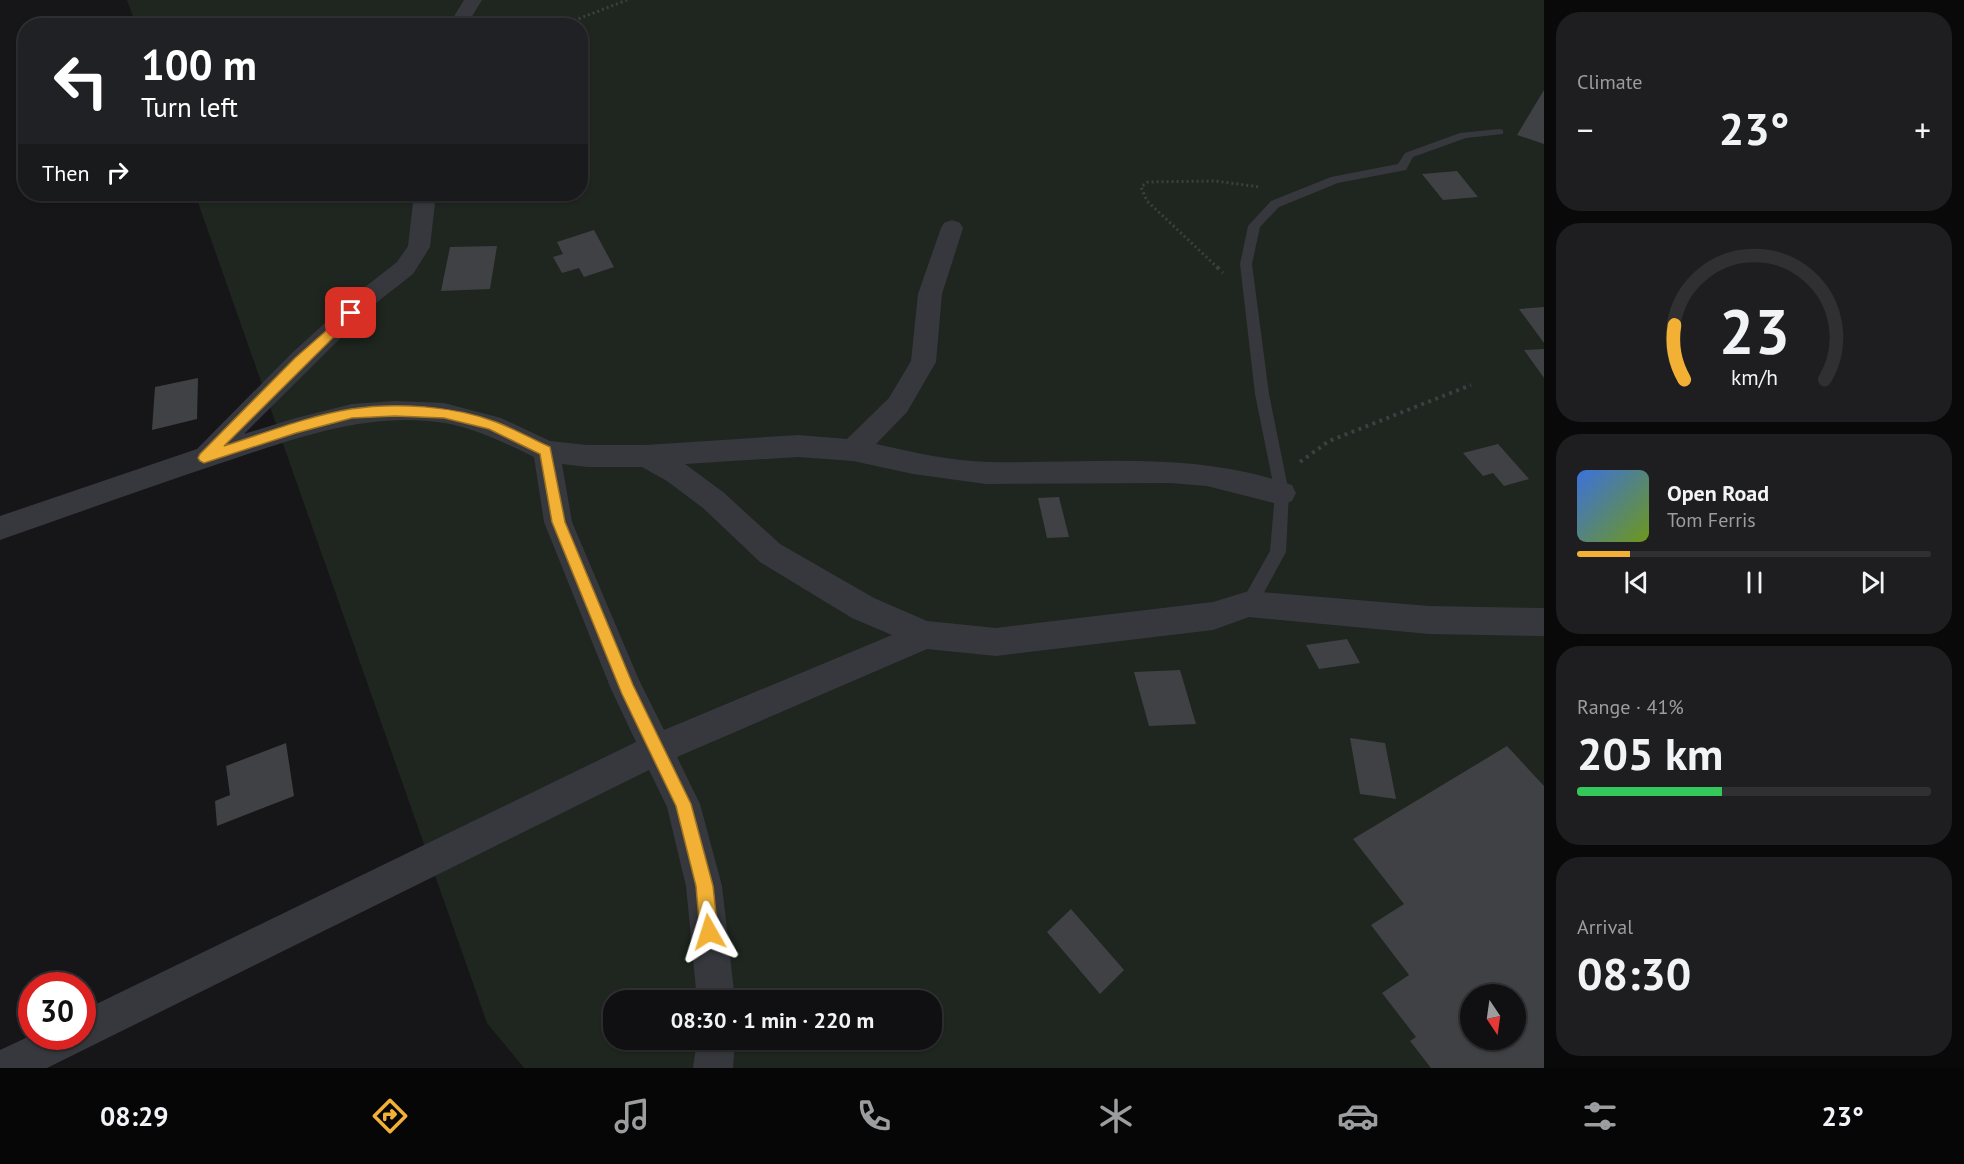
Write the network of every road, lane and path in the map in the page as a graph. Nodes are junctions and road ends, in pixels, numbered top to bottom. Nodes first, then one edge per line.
1 (473, 0) edge
2 (627, 0) edge
3 (462, 18) edge
4 (581, 18) edge
5 (1499, 132) dead end
6 (1302, 193) junction
7 (424, 201) edge
8 (952, 228) dead end
9 (1252, 301) junction
10 (1471, 385) dead end
11 (853, 450) junction
12 (546, 451) junction
13 (646, 456) junction
14 (204, 458) junction
15 (1281, 485) junction
16 (0, 528) edge
17 (1249, 604) junction
18 (1544, 622) edge
19 (926, 635) junction
20 (657, 749) junction
21 (715, 990) edge
22 (96, 1023) edge
23 (42, 1050) edge
24 (715, 1050) edge
25 (6, 1068) edge
26 (713, 1068) edge

1 - 3 street
2 - 4 path
5 - 6 lane
6 - 9 lane
6 - 9 path
7 - 14 street
8 - 11 street
9 - 15 lane
10 - 15 path
11 - 13 street
11 - 15 street
12 - 13 street
12 - 14 street
12 - 20 street
13 - 19 street
14 - 16 street
15 - 17 lane
17 - 18 street
17 - 19 street
19 - 20 street
20 - 21 street
20 - 22 street
23 - 25 street
24 - 26 street

